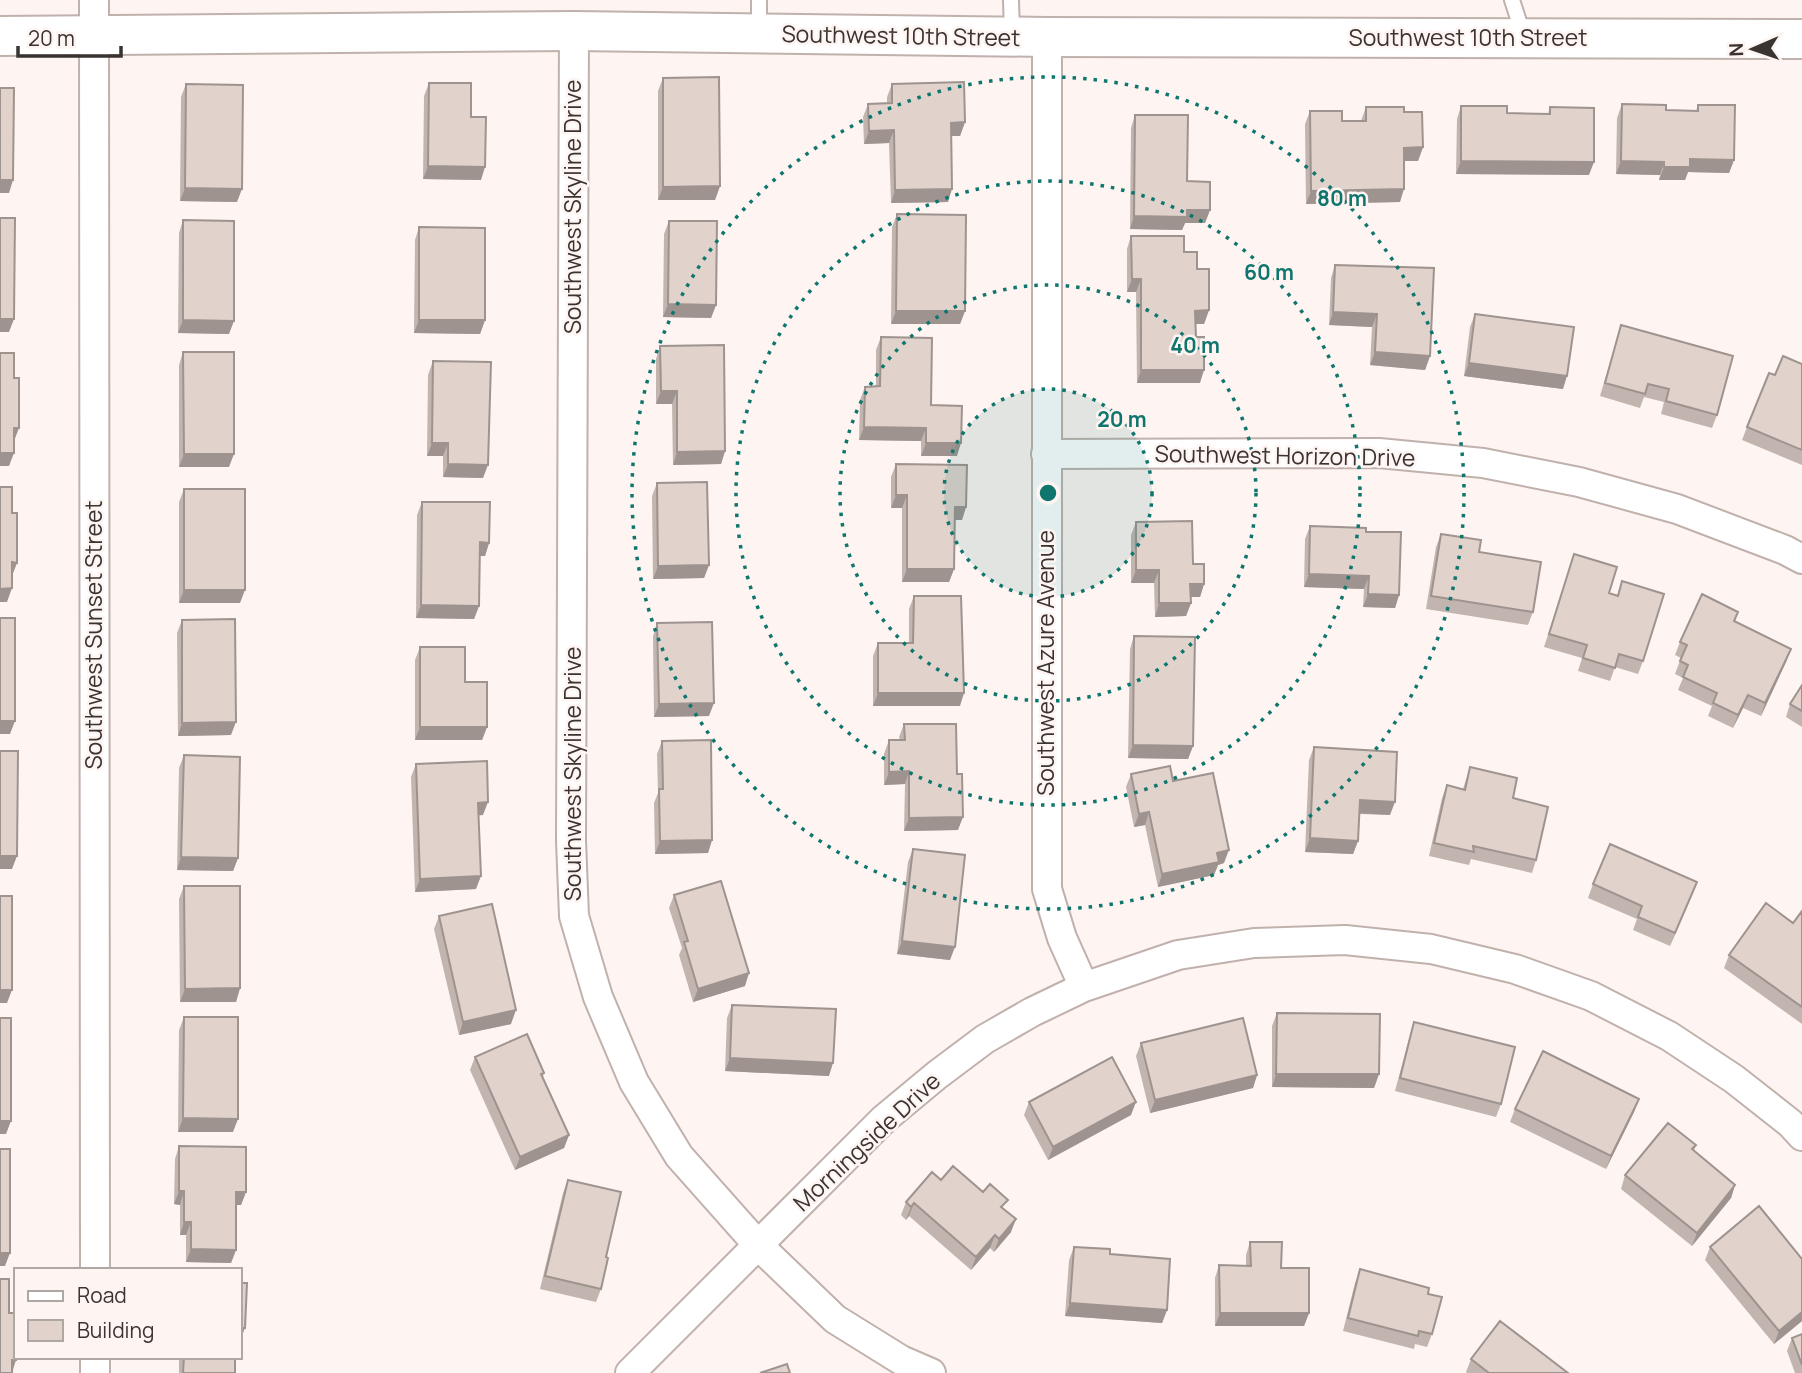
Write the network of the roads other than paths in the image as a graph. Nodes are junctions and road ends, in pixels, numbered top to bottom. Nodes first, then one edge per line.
1 (1512, 0) edge
2 (93, 17) edge
3 (759, 17) edge
4 (1023, 25) edge
5 (574, 31) junction
6 (0, 36) edge
7 (1524, 38) junction
8 (1802, 39) edge
9 (1046, 454) junction
10 (1802, 559) edge
11 (1084, 987) junction
12 (1802, 1136) edge
13 (758, 1245) junction
14 (95, 1268) edge
15 (630, 1373) edge
16 (931, 1373) edge

1 - 7 lane
2 - 5 street, Southwest 10th Street
2 - 6 street, Southwest 10th Street
2 - 14 street, Southwest Sunset Street
3 - 4 street, Southwest 10th Street
3 - 5 street, Southwest 10th Street
4 - 7 street, Southwest 10th Street
4 - 9 street, Southwest Azure Avenue
5 - 13 street, Southwest Skyline Drive
7 - 8 street, Southwest 10th Street
9 - 10 street, Southwest Horizon Drive
9 - 11 street, Southwest Azure Avenue
11 - 12 street, Morningside Drive
11 - 13 street, Morningside Drive
13 - 15 street, Morningside Drive
13 - 16 street, Southwest Skyline Drive

